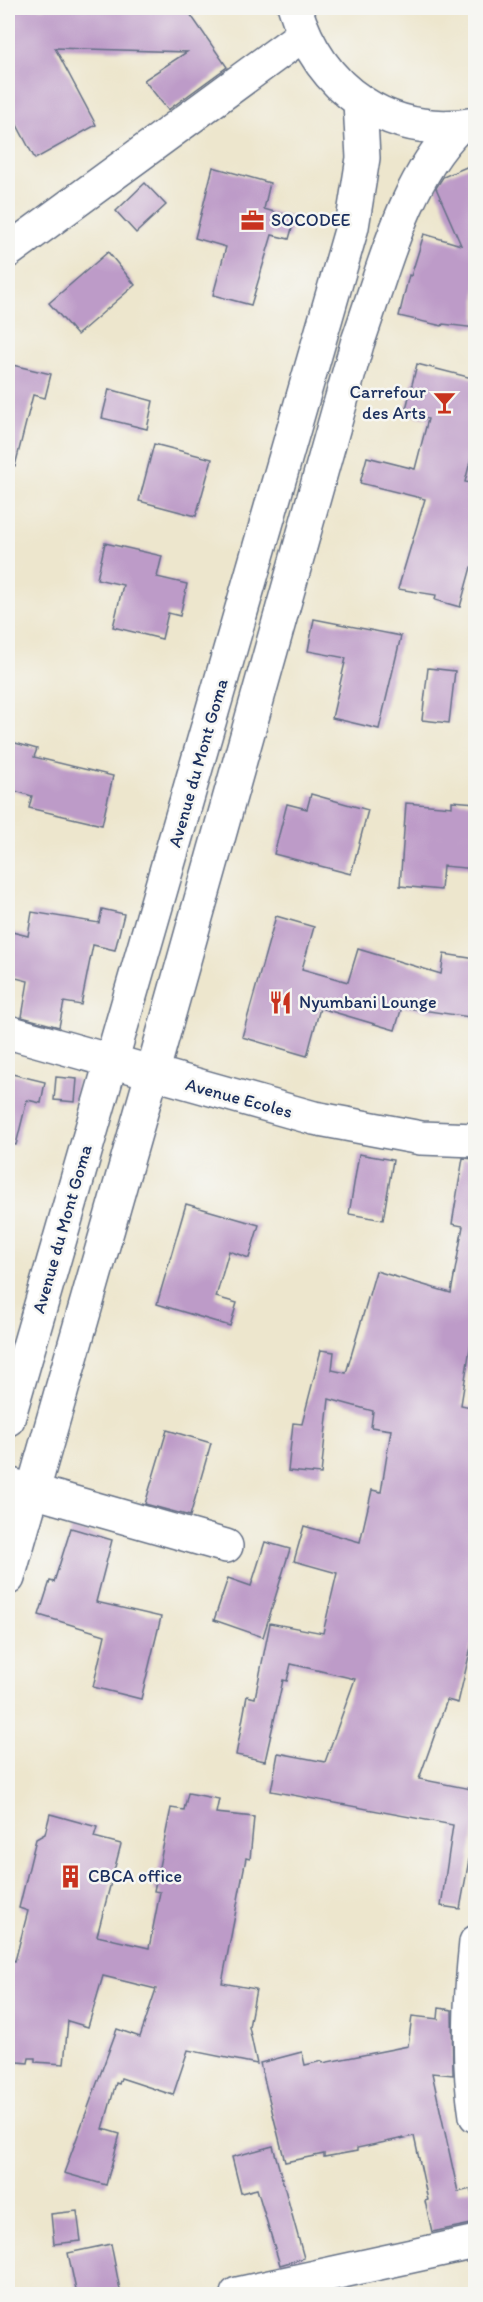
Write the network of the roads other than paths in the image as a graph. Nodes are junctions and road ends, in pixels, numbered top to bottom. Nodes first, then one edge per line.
1 (300, 21) edge
2 (360, 102) junction
3 (467, 125) edge
4 (8, 251) edge
5 (171, 855) junction
6 (211, 866) junction
7 (8, 1032) edge
8 (111, 1060) junction
9 (152, 1074) junction
10 (476, 1140) edge
11 (44, 1294) junction
12 (86, 1306) junction
13 (8, 1419) edge
14 (20, 1488) edge
15 (226, 1546) dead end
16 (8, 1578) edge
17 (476, 1942) edge
18 (476, 2116) edge
19 (476, 2242) edge
20 (237, 2295) edge

1 - 2 street
1 - 4 street
2 - 3 street
2 - 5 street, Avenue du Mont Goma
3 - 6 street
5 - 6 street
5 - 8 street, Avenue du Mont Goma
6 - 9 street
7 - 8 street, Avenue Ecoles
8 - 9 street, Avenue Ecoles
8 - 11 street, Avenue du Mont Goma
9 - 10 street, Avenue Ecoles
9 - 12 street
11 - 12 street
11 - 13 street, Avenue du Mont Goma
12 - 14 street
14 - 15 street
14 - 16 street
17 - 18 street
19 - 20 street

